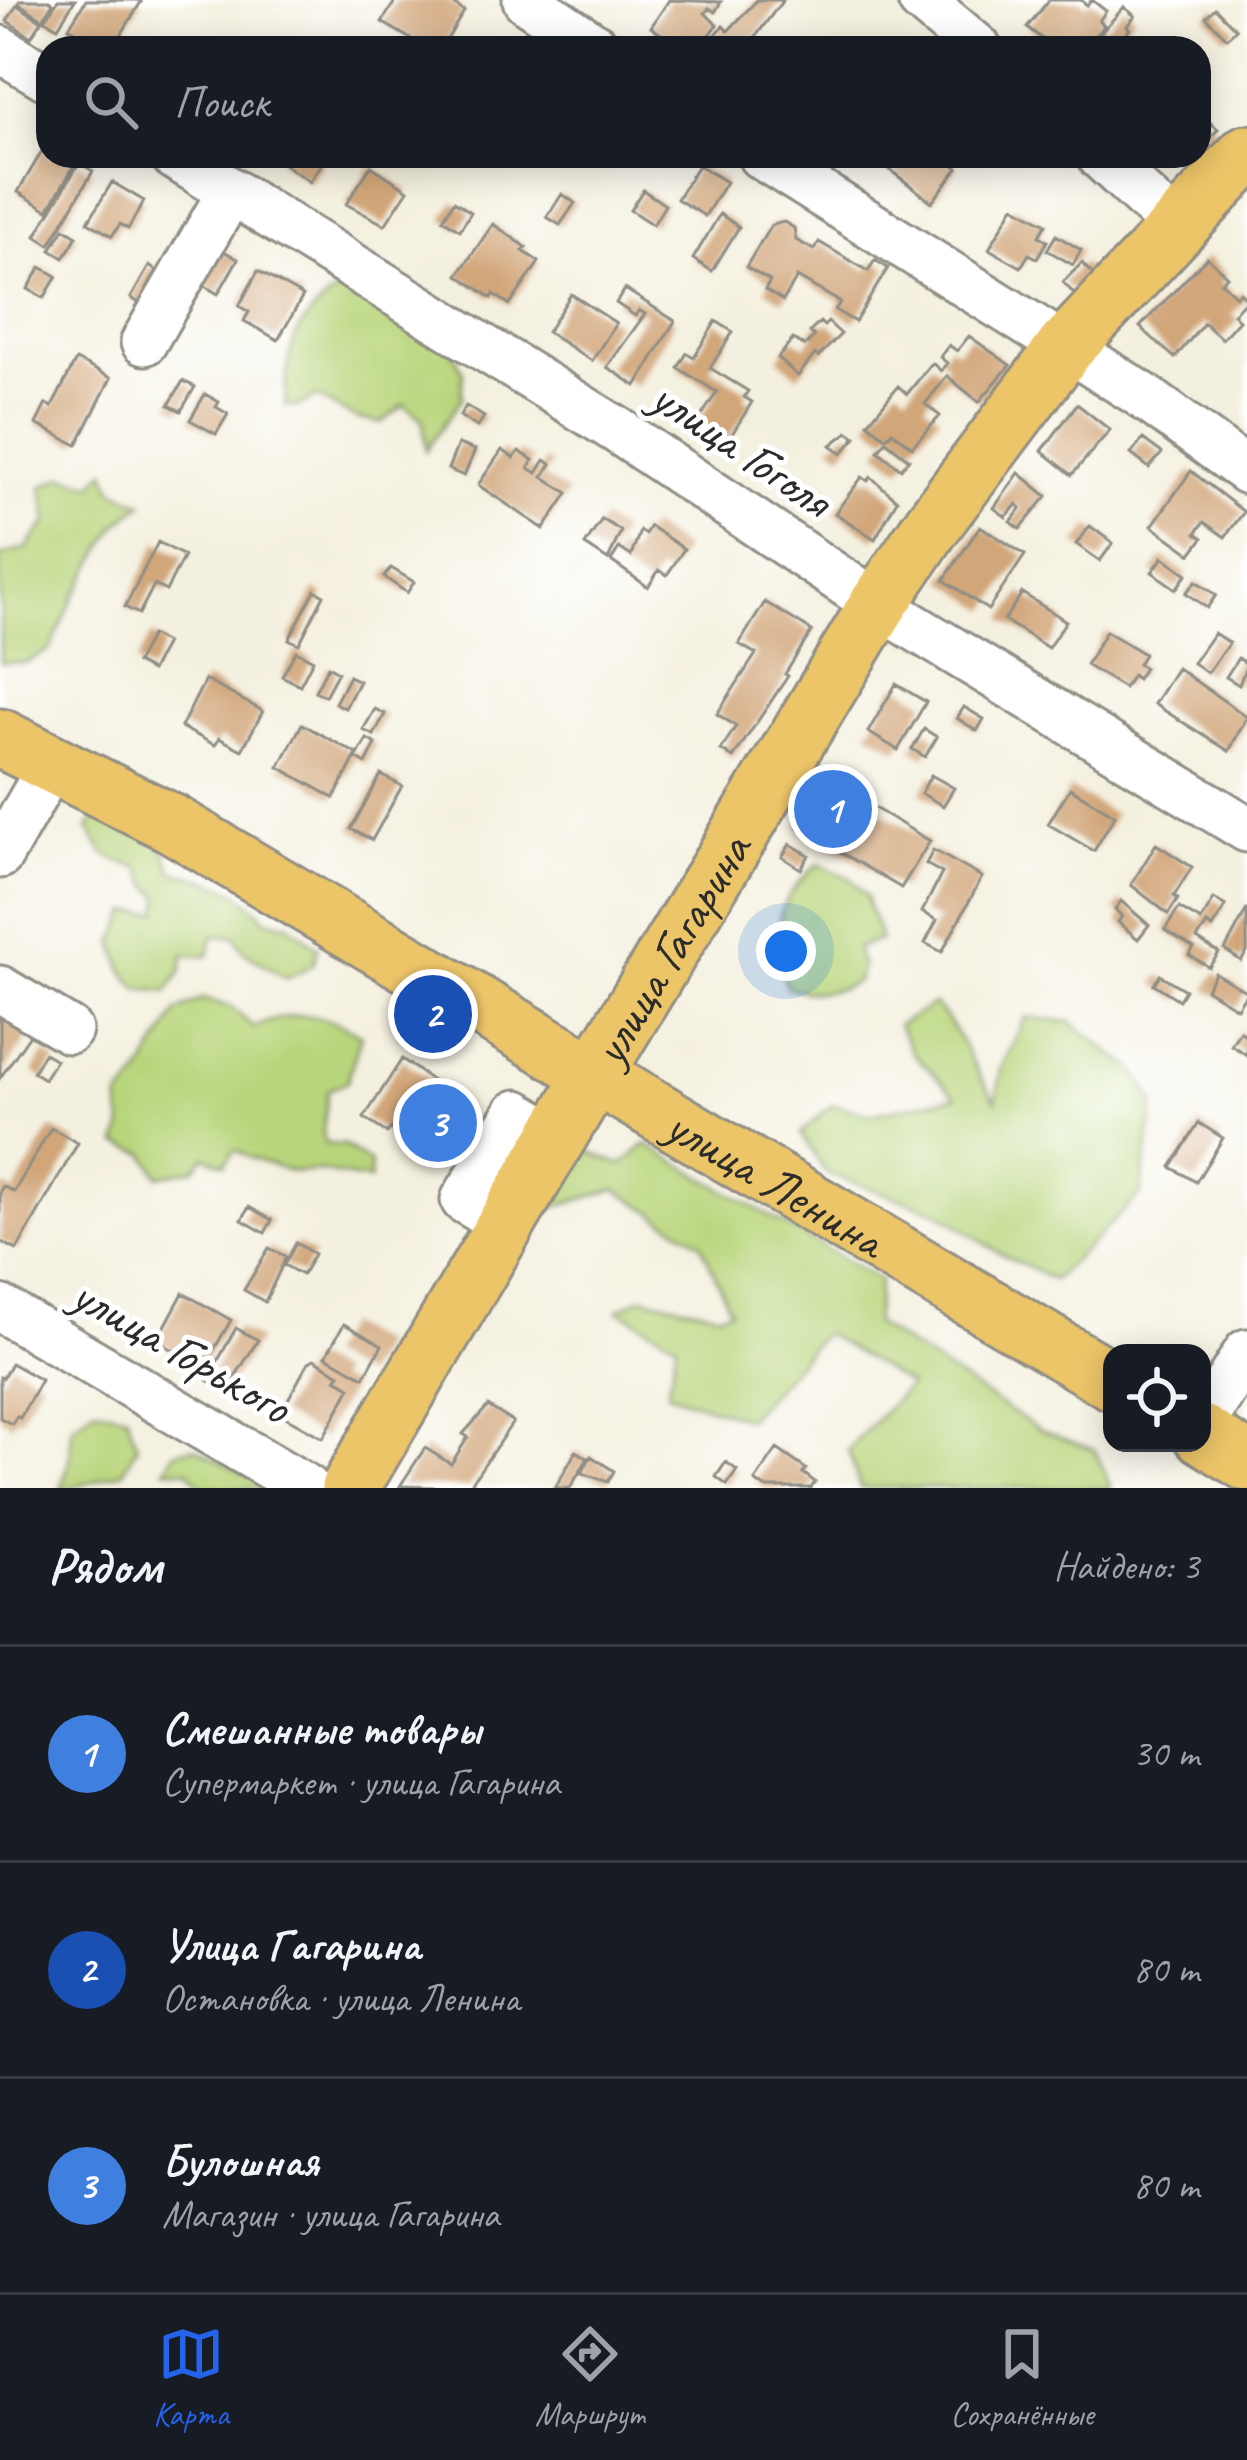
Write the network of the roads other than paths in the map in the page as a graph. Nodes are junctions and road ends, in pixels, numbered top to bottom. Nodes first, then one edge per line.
1 (526, 0) edge
2 (921, 0) edge
3 (579, 36) edge
4 (964, 36) edge
5 (0, 49) edge
6 (36, 71) edge
7 (1247, 154) edge
8 (194, 168) edge
9 (780, 168) edge
10 (1113, 168) edge
11 (231, 191) junction
12 (1177, 228) junction
13 (144, 342) dead end
14 (1066, 347) junction
15 (1247, 471) edge
16 (878, 605) junction
17 (0, 738) edge
18 (53, 762) junction
19 (1247, 829) edge
20 (0, 855) edge
21 (0, 988) edge
22 (69, 1030) dead end
23 (594, 1075) junction
24 (0, 1308) edge
25 (1247, 1352) edge
26 (1103, 1376) edge
27 (1211, 1410) edge
28 (1211, 1440) edge
29 (1247, 1462) edge
30 (307, 1488) edge
31 (350, 1488) edge

1 - 3 street
2 - 4 street
5 - 6 street
7 - 12 main road, улица Гагарина
8 - 11 street, улица Гоголя
9 - 14 street
10 - 12 street
11 - 13 street
11 - 16 street, улица Гоголя
12 - 14 main road, улица Гагарина
14 - 15 street
14 - 16 main road, улица Гагарина
16 - 19 street, улица Гоголя
16 - 23 main road, улица Гагарина
17 - 18 main road, улица Ленина
18 - 20 street
18 - 23 main road, улица Ленина
21 - 22 street
23 - 26 main road, улица Ленина
23 - 31 main road, улица Гагарина
24 - 30 street, улица Горького
25 - 27 street
28 - 29 main road

